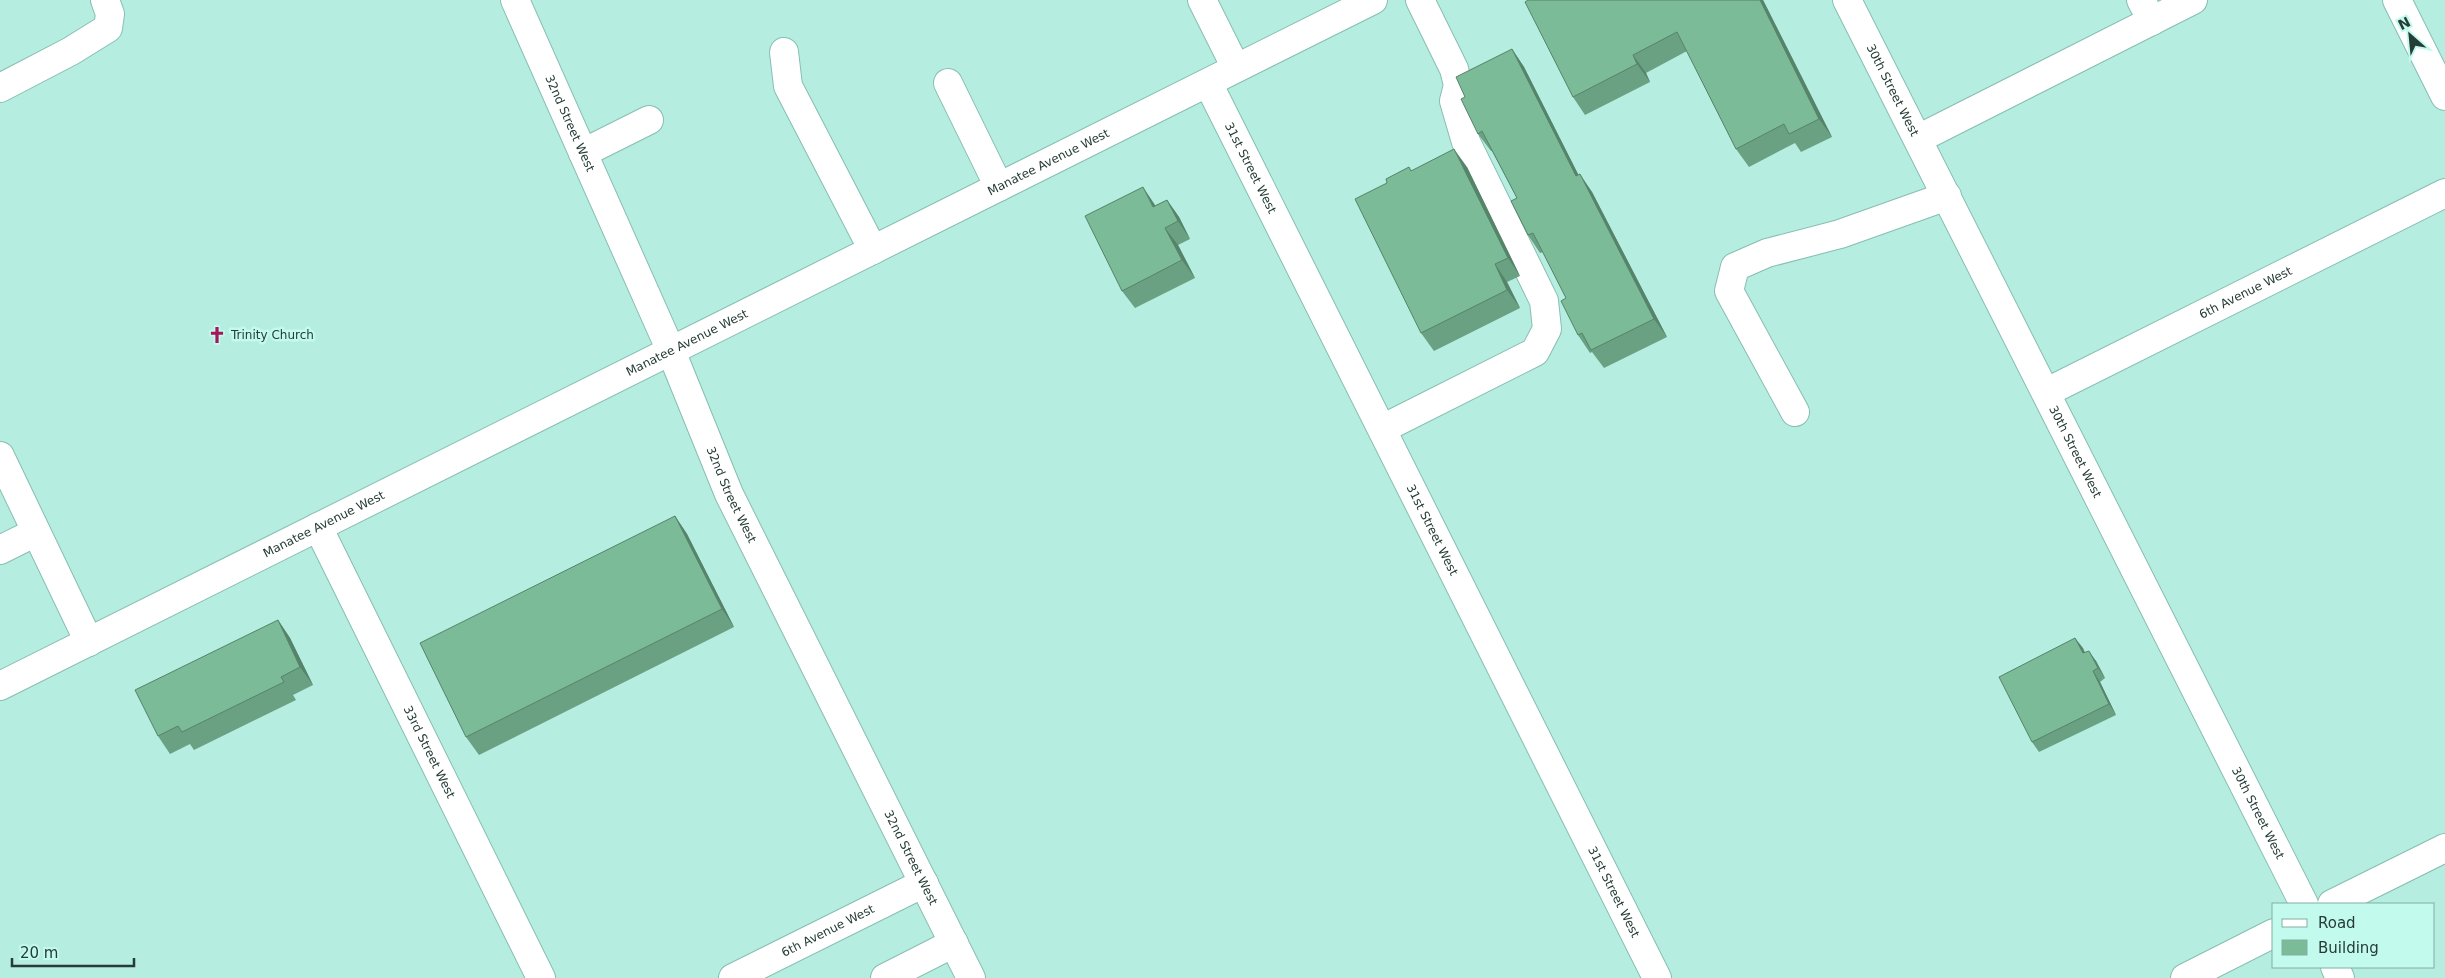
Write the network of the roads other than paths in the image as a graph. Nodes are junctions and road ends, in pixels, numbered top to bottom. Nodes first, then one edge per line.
1 (105, 0) edge
2 (515, 0) edge
3 (1202, 0) edge
4 (1373, 0) edge
5 (1420, 0) edge
6 (1847, 0) edge
7 (2192, 0) edge
8 (2397, 0) edge
9 (2147, 10) edge
10 (784, 52) dead end
11 (1236, 68) junction
12 (1208, 83) junction
13 (948, 84) dead end
14 (0, 88) edge
15 (2445, 96) edge
16 (649, 120) dead end
17 (1918, 139) junction
18 (583, 153) junction
19 (999, 187) junction
20 (2445, 193) edge
21 (1947, 196) junction
22 (873, 250) junction
23 (671, 351) junction
24 (2047, 392) junction
25 (1795, 412) dead end
26 (1382, 429) junction
27 (0, 456) edge
28 (318, 527) junction
29 (36, 532) junction
30 (0, 550) edge
31 (89, 642) junction
32 (0, 686) edge
33 (2445, 848) edge
34 (924, 883) junction
35 (2303, 903) edge
36 (2334, 903) edge
37 (2272, 934) edge
38 (954, 943) junction
39 (541, 978) edge
40 (732, 978) edge
41 (885, 978) edge
42 (971, 978) edge
43 (1657, 978) edge
44 (2185, 978) edge

1 - 14 street
2 - 18 street, 32nd Street West
3 - 11 street
4 - 11 street, Manatee Avenue West
5 - 26 street
6 - 17 street, 30th Street West
7 - 9 street
8 - 15 street
9 - 17 street
10 - 22 street
11 - 12 street, Manatee Avenue West
12 - 19 street, Manatee Avenue West
12 - 26 street, 31st Street West
13 - 19 street
16 - 18 street
17 - 21 street, 30th Street West
18 - 23 street, 32nd Street West
19 - 22 street, Manatee Avenue West
20 - 24 street, 6th Avenue West
21 - 24 street, 30th Street West
21 - 25 street
22 - 23 street, Manatee Avenue West
23 - 28 street, Manatee Avenue West
23 - 34 street, 32nd Street West
24 - 35 street, 30th Street West
26 - 43 street, 31st Street West
27 - 29 street
28 - 31 street, Manatee Avenue West
28 - 39 street, 33rd Street West
29 - 30 street
29 - 31 street
31 - 32 street, Manatee Avenue West
33 - 36 street
34 - 38 street, 32nd Street West
34 - 40 street, 6th Avenue West
37 - 44 street
38 - 41 street
38 - 42 street, 32nd Street West

